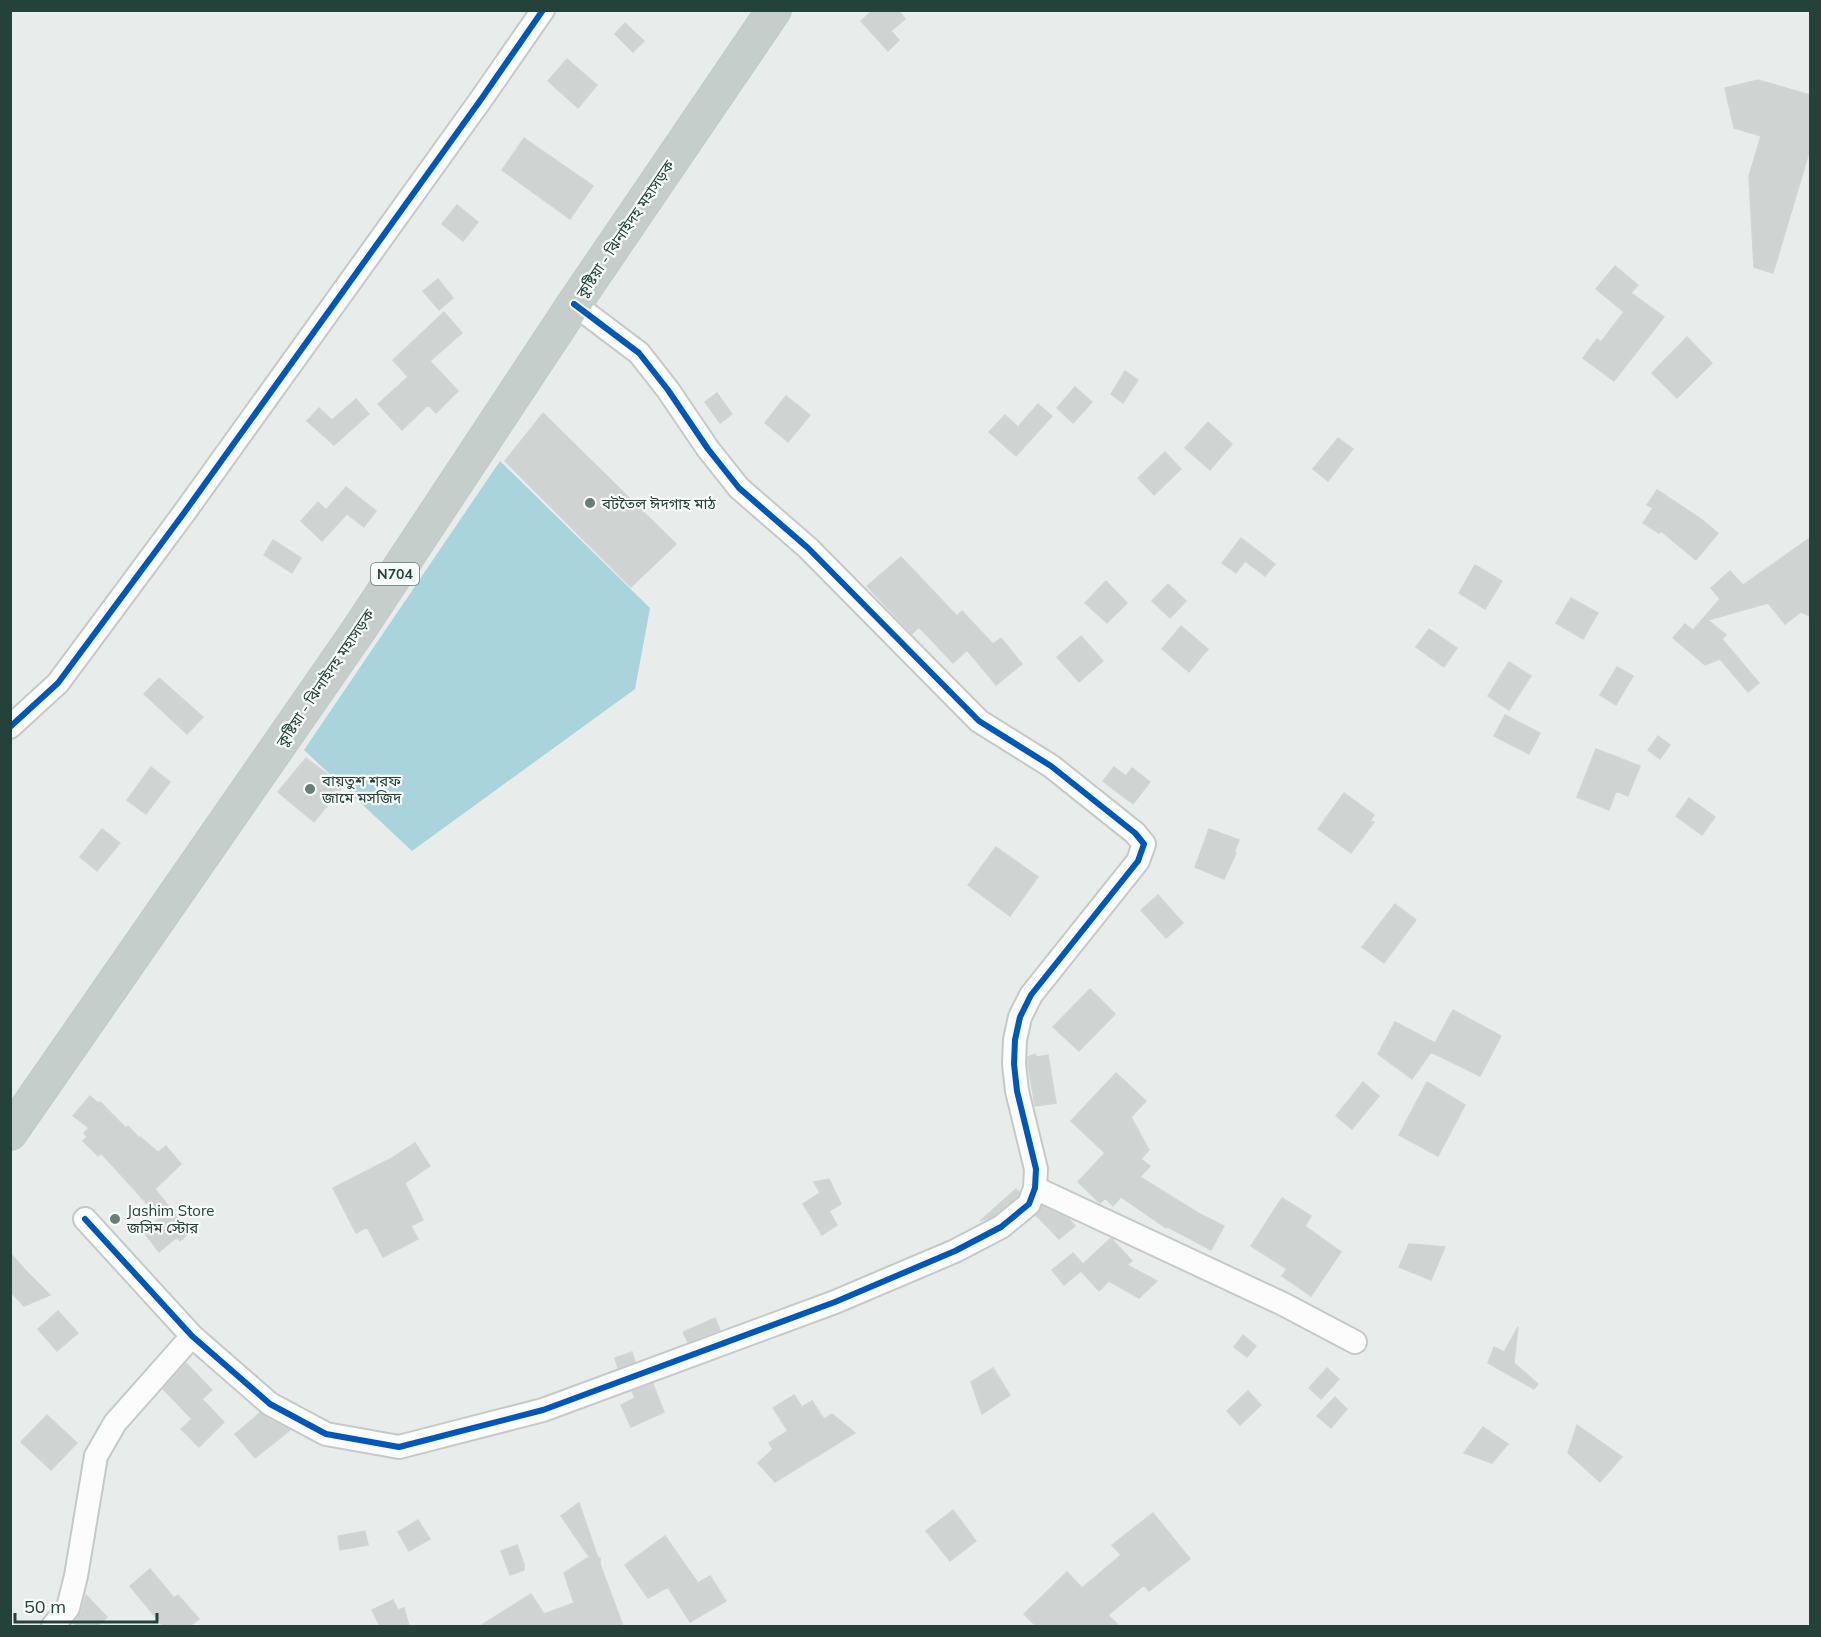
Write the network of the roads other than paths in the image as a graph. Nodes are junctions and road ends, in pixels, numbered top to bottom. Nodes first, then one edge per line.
1 (543, 10) edge
2 (774, 10) edge
3 (574, 304) junction
4 (10, 727) edge
5 (10, 1133) edge
6 (1035, 1188) junction
7 (85, 1219) dead end
8 (192, 1336) junction
9 (1355, 1342) dead end
10 (53, 1626) edge

1 - 4 street
2 - 3 highway, কুষ্টিয়া - ঝিনাইদহ মহাসড়ক / N704
3 - 5 highway, কুষ্টিয়া - ঝিনাইদহ মহাসড়ক / N704
3 - 6 street
6 - 8 street
6 - 9 street
7 - 8 street
8 - 10 street

